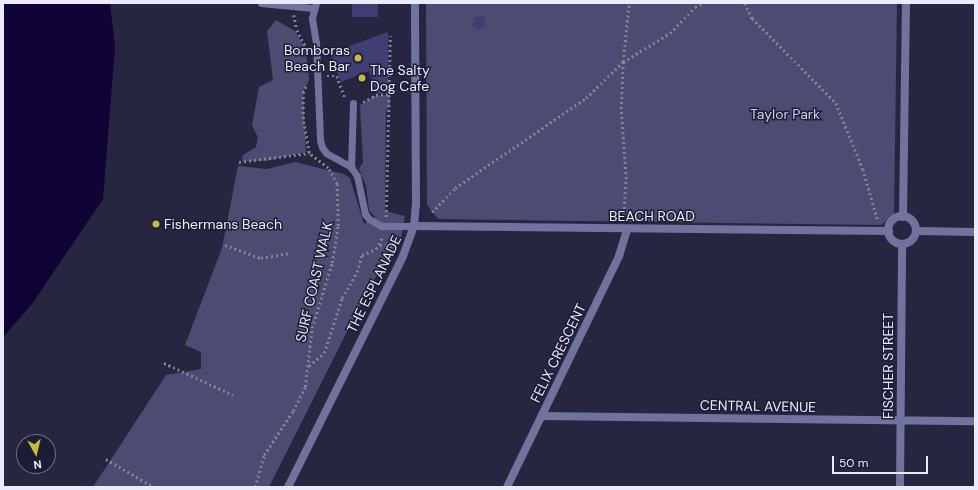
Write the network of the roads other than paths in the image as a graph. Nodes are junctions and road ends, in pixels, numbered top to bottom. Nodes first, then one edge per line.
1 (261, 3) edge
2 (415, 3) edge
3 (906, 3) edge
4 (314, 5) edge
5 (353, 103) road end
6 (351, 167) junction
7 (903, 217) junction
8 (414, 226) junction
9 (625, 229) junction
10 (889, 230) junction
11 (916, 231) junction
12 (975, 232) edge
13 (902, 244) junction
14 (542, 416) junction
15 (901, 420) junction
16 (975, 421) edge
17 (288, 487) edge
18 (507, 487) edge
19 (900, 487) edge

1 - 4 lane
2 - 8 street, THE ESPLANADE
3 - 7 street
4 - 6 lane
5 - 6 lane
6 - 8 lane
7 - 10 street
7 - 11 street
8 - 9 street, BEACH ROAD
8 - 17 street, THE ESPLANADE
9 - 10 street, BEACH ROAD
9 - 14 street, FELIX CRESCENT
10 - 13 street
11 - 12 street
11 - 13 street
13 - 15 street, FISCHER STREET
14 - 15 street, CENTRAL AVENUE
14 - 18 street, FELIX CRESCENT
15 - 16 street, CENTRAL AVENUE
15 - 19 street, FISCHER STREET

